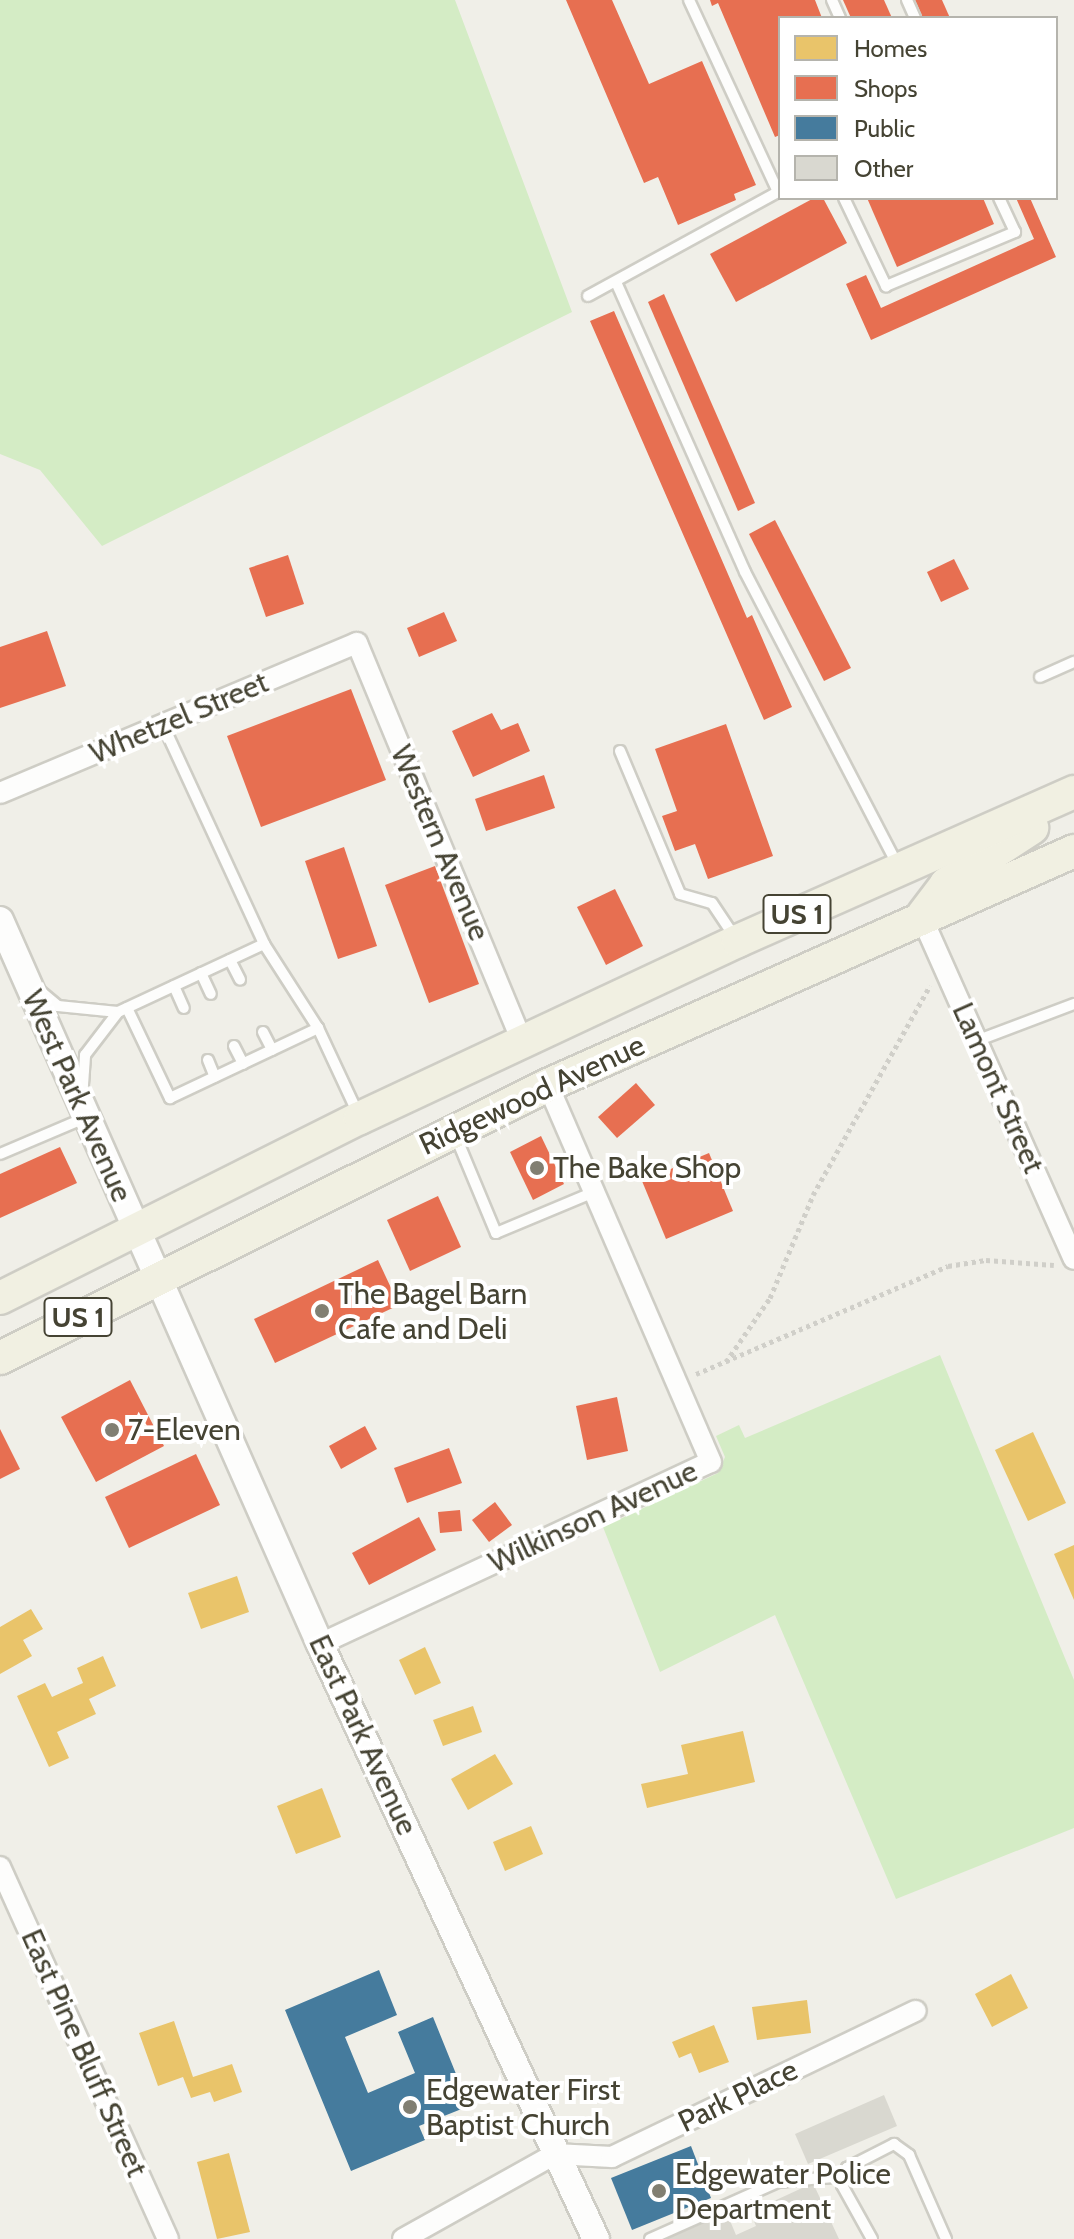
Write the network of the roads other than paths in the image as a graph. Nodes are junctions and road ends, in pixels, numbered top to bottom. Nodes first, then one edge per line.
1 (689, 0) edge
2 (778, 189) edge
3 (778, 192) edge
4 (845, 200) edge
5 (1000, 200) edge
6 (616, 282) junction
7 (588, 296) dead end
8 (357, 643) joint
9 (1074, 662) edge
10 (1040, 677) dead end
11 (163, 725) junction
12 (620, 751) dead end
13 (0, 793) edge
14 (1072, 793) edge
15 (1074, 851) edge
16 (899, 868) junction
17 (922, 918) junction
18 (0, 920) edge
19 (738, 941) junction
20 (264, 944) junction
21 (230, 960) junction
22 (201, 973) junction
23 (26, 979) junction
24 (240, 980) dead end
25 (174, 986) junction
26 (211, 994) dead end
27 (1074, 1004) edge
28 (184, 1008) dead end
29 (123, 1010) junction
30 (318, 1028) junction
31 (263, 1032) dead end
32 (976, 1041) junction
33 (523, 1043) junction
34 (234, 1046) dead end
35 (272, 1050) junction
36 (208, 1060) dead end
37 (243, 1064) junction
38 (215, 1077) junction
39 (548, 1085) junction
40 (87, 1118) junction
41 (360, 1118) junction
42 (453, 1131) junction
43 (0, 1154) edge
44 (594, 1192) junction
45 (135, 1229) junction
46 (1067, 1263) edge
47 (156, 1277) junction
48 (0, 1298) edge
49 (0, 1358) edge
50 (320, 1644) junction
51 (0, 1867) edge
52 (916, 2011) dead end
53 (555, 2154) junction
54 (845, 2176) junction
55 (168, 2239) edge
56 (403, 2239) edge
57 (596, 2239) edge
58 (650, 2239) edge
59 (872, 2239) edge
60 (946, 2239) edge

1 - 2 lane
3 - 6 lane
4 - 5 lane
6 - 7 lane
6 - 16 lane
8 - 11 street, Whetzel Street
8 - 33 street, Western Avenue
9 - 10 lane
11 - 13 street, Whetzel Street
11 - 20 lane
12 - 19 lane
14 - 16 main road, Ridgewood Avenue / US 1
14 - 17 main road
15 - 17 main road, Ridgewood Avenue / US 1
16 - 19 main road, Ridgewood Avenue / US 1
17 - 32 street, Lamont Street
17 - 39 main road, Ridgewood Avenue / US 1
18 - 23 street, West Park Avenue
19 - 33 main road, Ridgewood Avenue / US 1
20 - 21 lane
20 - 30 lane
21 - 22 lane
21 - 24 lane
22 - 25 lane
22 - 26 lane
23 - 29 lane
23 - 40 street, West Park Avenue
25 - 28 lane
25 - 29 lane
27 - 32 lane
29 - 38 lane
29 - 40 lane
30 - 35 lane
30 - 41 lane
31 - 35 lane
32 - 46 street, Lamont Street
33 - 41 main road, Ridgewood Avenue / US 1
34 - 37 lane
35 - 37 lane
36 - 38 lane
37 - 38 lane
39 - 42 main road, Ridgewood Avenue / US 1
39 - 44 street, Wilkinson Avenue
40 - 43 lane
40 - 45 street, West Park Avenue
41 - 45 main road, Ridgewood Avenue / US 1
42 - 44 lane
42 - 47 main road, Ridgewood Avenue / US 1
44 - 50 street, Wilkinson Avenue
45 - 47 street, East Park Avenue
45 - 48 main road, Ridgewood Avenue / US 1
47 - 49 main road, Ridgewood Avenue / US 1
47 - 50 street, East Park Avenue
50 - 53 street, East Park Avenue
51 - 55 street, East Pine Bluff Street
52 - 53 street, Park Place
53 - 56 street
53 - 57 street, East Park Avenue
54 - 58 lane
54 - 59 lane
54 - 60 lane

